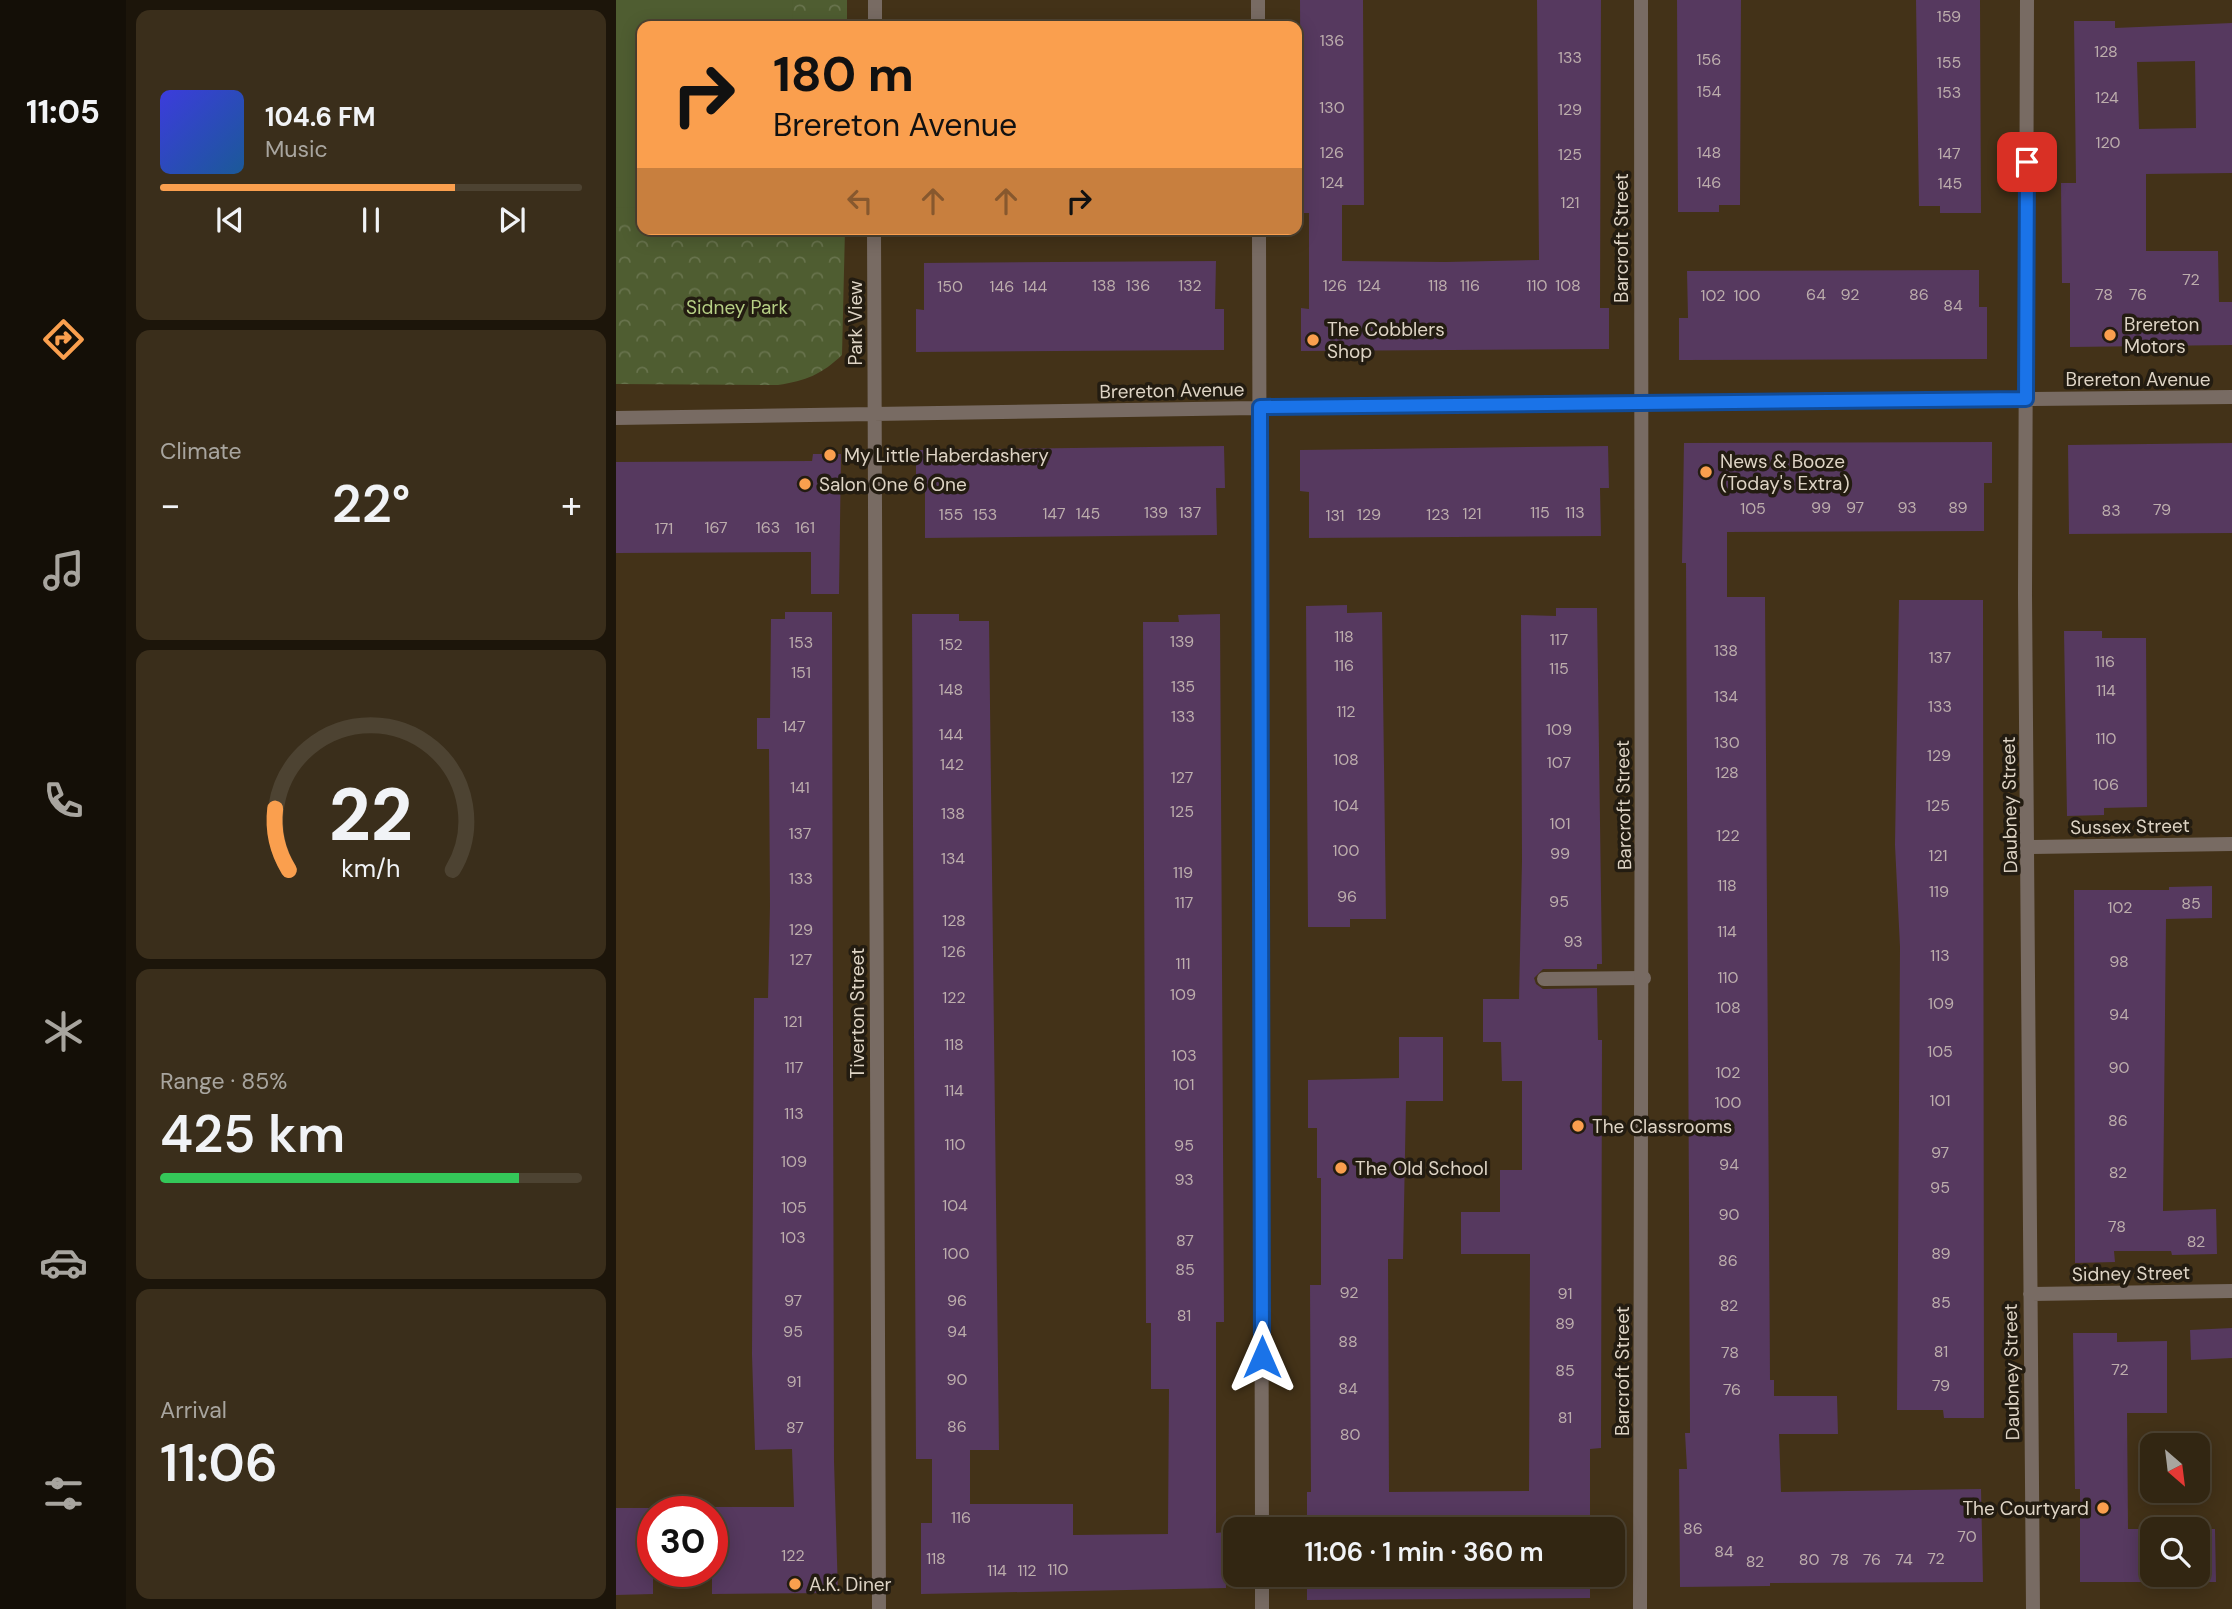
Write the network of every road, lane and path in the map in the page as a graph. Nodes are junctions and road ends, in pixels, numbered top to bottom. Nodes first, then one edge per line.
1 (875, 0) edge
2 (1258, 0) edge
3 (1641, 0) edge
4 (2027, 0) edge
5 (875, 21) edge
6 (1258, 21) edge
7 (874, 235) edge
8 (1258, 235) edge
9 (2232, 397) edge
10 (2026, 399) junction
11 (1641, 405) junction
12 (1260, 407) junction
13 (874, 416) junction
14 (616, 418) edge
15 (2232, 844) edge
16 (2029, 847) junction
17 (1644, 978) junction
18 (1544, 979) dead end
19 (2232, 1291) edge
20 (2030, 1294) junction
21 (1262, 1517) edge
22 (1262, 1587) edge
23 (879, 1609) edge
24 (1262, 1609) edge
25 (1640, 1609) edge
26 (2033, 1609) edge

1 - 5 street
2 - 6 street
3 - 11 street, Barcroft Street
4 - 10 street, Daubney Street
7 - 13 street, Park View
8 - 12 street
9 - 10 street, Brereton Avenue
10 - 11 street, Brereton Avenue
10 - 16 street, Daubney Street
11 - 12 street, Brereton Avenue
11 - 17 street, Barcroft Street
12 - 13 street, Brereton Avenue
12 - 21 street
13 - 14 street, Brereton Avenue
13 - 23 street, Tiverton Street
15 - 16 street, Sussex Street
16 - 20 street, Daubney Street
17 - 18 street
17 - 25 street, Barcroft Street
19 - 20 street, Sidney Street
20 - 26 street, Daubney Street
22 - 24 street

